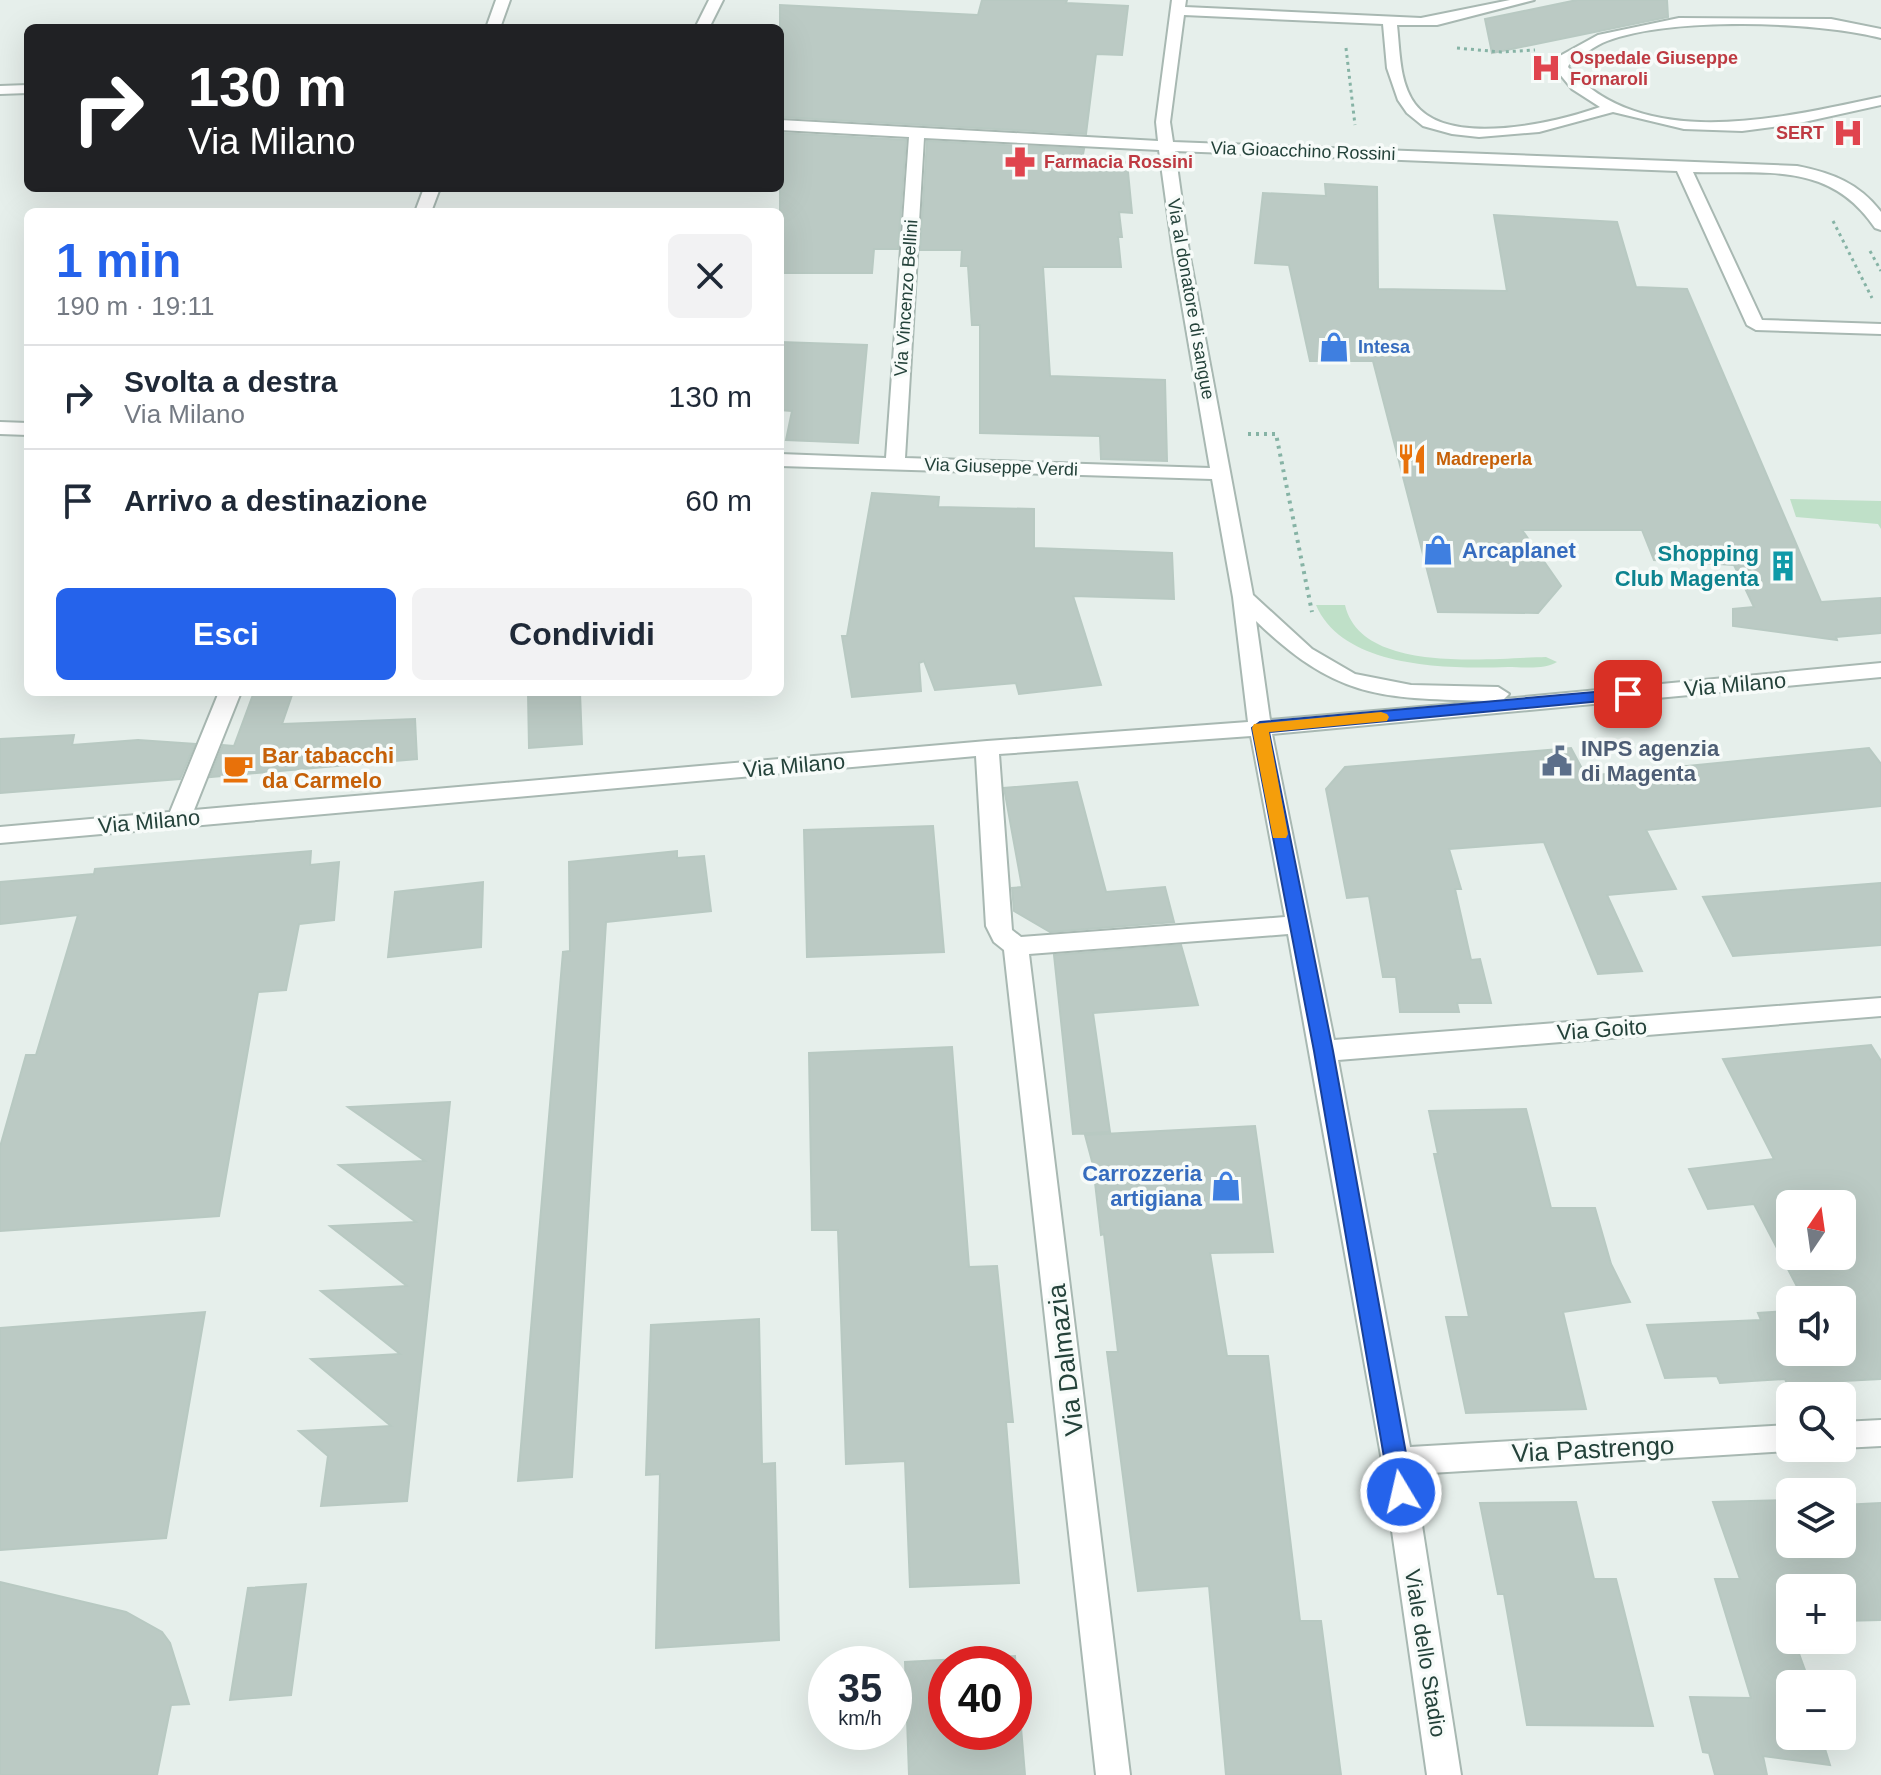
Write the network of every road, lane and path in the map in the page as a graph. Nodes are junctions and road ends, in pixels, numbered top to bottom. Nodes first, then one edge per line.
1 (503, 0) edge
2 (716, 0) edge
3 (1527, 0) edge
4 (1178, 5) edge
5 (1390, 22) junction
6 (1679, 22) junction
7 (494, 24) edge
8 (704, 24) edge
9 (1878, 28) edge
10 (1701, 40) dead end
11 (1346, 49) dead end
12 (24, 89) edge
13 (0, 90) edge
14 (1881, 101) edge
15 (1612, 107) junction
16 (784, 125) edge
17 (1355, 127) dead end
18 (917, 132) junction
19 (1166, 145) junction
20 (1683, 166) junction
21 (1830, 215) dead end
22 (1881, 225) edge
23 (1875, 304) dead end
24 (1881, 329) edge
25 (0, 428) edge
26 (24, 429) edge
27 (1215, 434) junction
28 (784, 460) edge
29 (895, 464) junction
30 (1222, 474) junction
31 (1243, 597) junction
32 (1318, 623) dead end
33 (1881, 670) edge
34 (228, 696) edge
35 (1589, 696) junction
36 (1260, 728) junction
37 (987, 748) junction
38 (179, 818) junction
39 (0, 835) edge
40 (1296, 925) junction
41 (1016, 946) junction
42 (1881, 1007) edge
43 (1323, 1051) junction
44 (1881, 1433) edge
45 (1856, 1434) edge
46 (1776, 1439) edge
47 (1397, 1461) junction
48 (1113, 1775) edge
49 (1444, 1775) edge

1 - 7 street
2 - 8 street
3 - 5 street
4 - 5 street
4 - 19 street, Via al donatore di sangue
5 - 15 street
6 - 9 street
6 - 10 street
6 - 15 street
11 - 17 path
12 - 13 street
14 - 15 street
16 - 18 street, Via Gioacchino Rossini
18 - 19 street, Via Gioacchino Rossini
18 - 29 street, Via Vincenzo Bellini
19 - 20 street, Via Gioacchino Rossini
19 - 27 street, Via al donatore di sangue
20 - 22 street, Via Gioacchino Rossini
20 - 24 street
21 - 23 path
25 - 26 street
27 - 30 street, Via al donatore di sangue
27 - 32 path
28 - 29 street, Via Giuseppe Verdi
29 - 30 street, Via Giuseppe Verdi
30 - 31 street, Via al donatore di sangue
31 - 35 street, Via Milano
31 - 36 street, Via al donatore di sangue
33 - 35 street, Via Milano
34 - 38 street
35 - 36 street, Via Milano
36 - 37 street, Via Milano
36 - 40 street, Viale dello Stadio
37 - 38 street, Via Milano
37 - 41 street, Via Dalmazia
38 - 39 street, Via Milano
40 - 41 street
40 - 43 street, Viale dello Stadio
41 - 48 street, Via Dalmazia
42 - 43 street, Via Goito
43 - 47 street, Viale dello Stadio
44 - 45 street
46 - 47 street, Via Pastrengo
47 - 49 street, Viale dello Stadio

